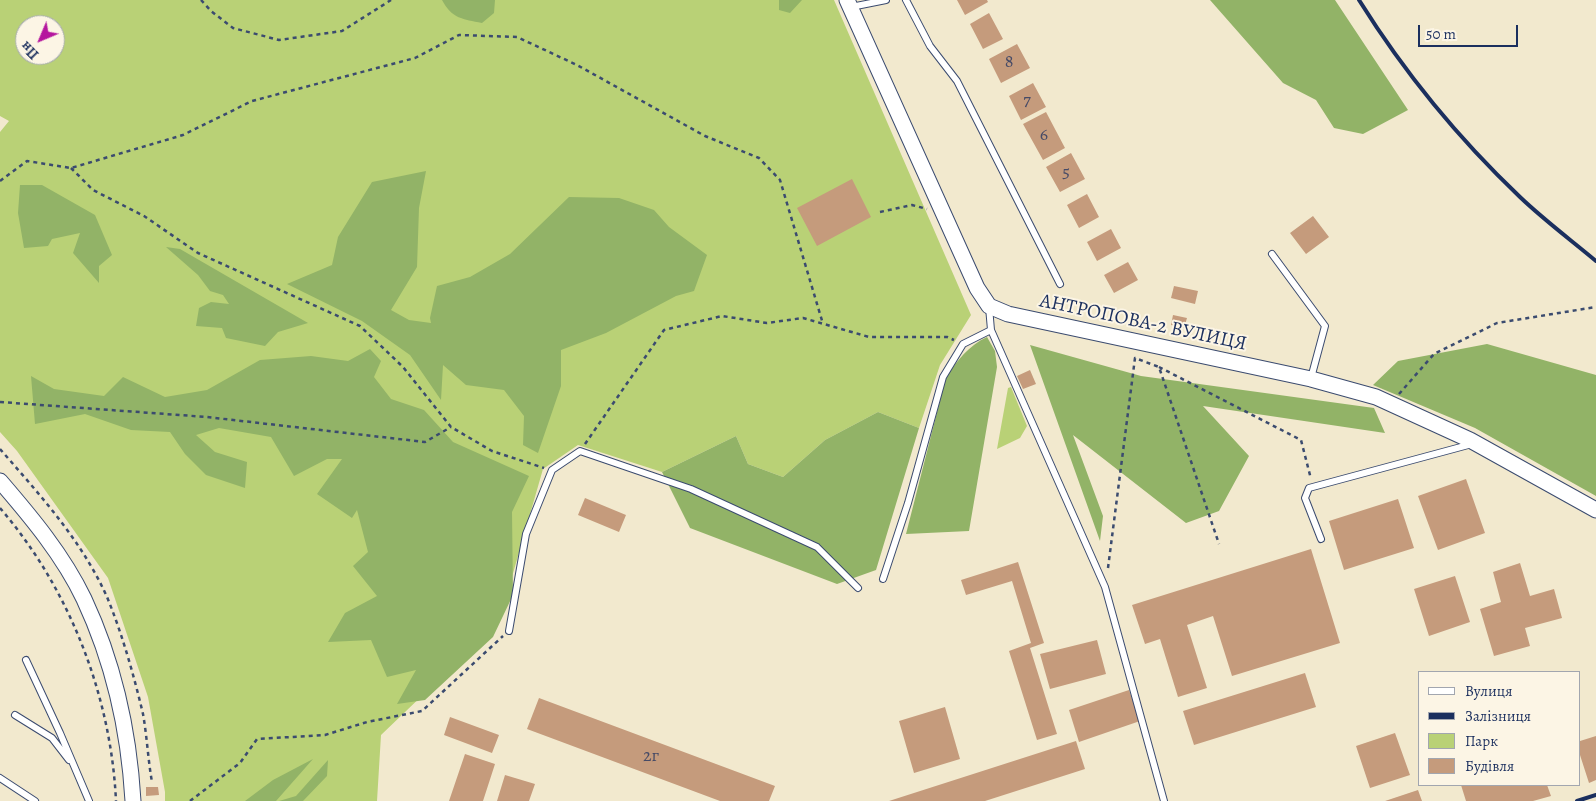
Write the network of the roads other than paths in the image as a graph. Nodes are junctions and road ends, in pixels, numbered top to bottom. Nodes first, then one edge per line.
1 (886, 0) edge
2 (906, 0) edge
3 (849, 4) edge
4 (1272, 254) dead end
5 (1060, 284) dead end
6 (989, 306) junction
7 (991, 330) junction
8 (1311, 379) junction
9 (1476, 443) junction
10 (0, 481) edge
11 (1596, 510) edge
12 (1321, 539) dead end
13 (883, 579) dead end
14 (858, 588) dead end
15 (509, 631) road end
16 (26, 660) dead end
17 (15, 715) dead end
18 (72, 765) junction
19 (0, 778) edge
20 (35, 801) edge
21 (89, 801) edge
22 (133, 801) edge
23 (1164, 801) edge

1 - 3 lane
2 - 5 lane
3 - 6 street
4 - 8 lane
6 - 7 lane
6 - 8 street, АНТРОПОВА-2 ВУЛИЦЯ
7 - 13 lane
7 - 23 lane
8 - 9 street, АНТРОПОВА-2 ВУЛИЦЯ
9 - 11 street, АНТРОПОВА-2 ВУЛИЦЯ
9 - 12 lane
10 - 22 street
14 - 15 lane
16 - 18 lane
17 - 18 lane
18 - 21 lane
19 - 20 lane

